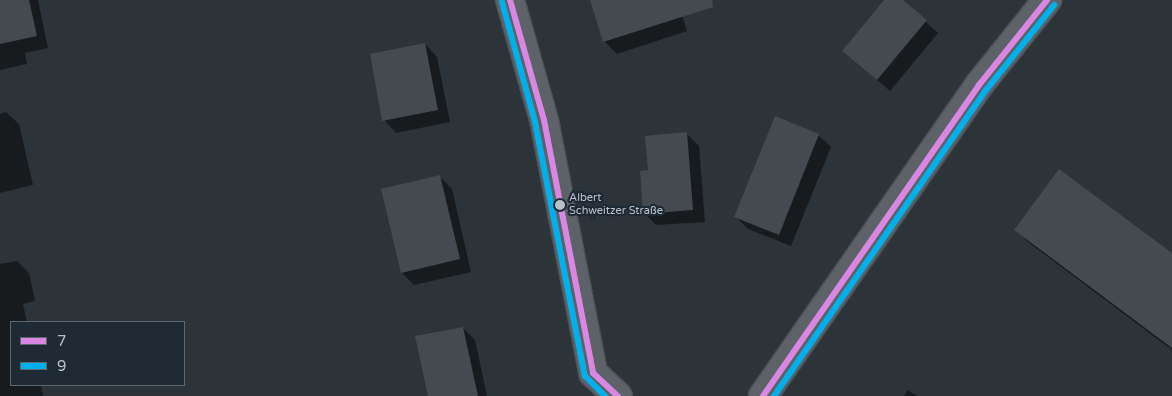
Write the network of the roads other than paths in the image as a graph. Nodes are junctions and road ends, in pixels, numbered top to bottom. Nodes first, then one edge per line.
1 (510, 0) edge
2 (1047, 0) edge
3 (618, 396) edge
4 (763, 396) edge

1 - 3 street
2 - 4 street

